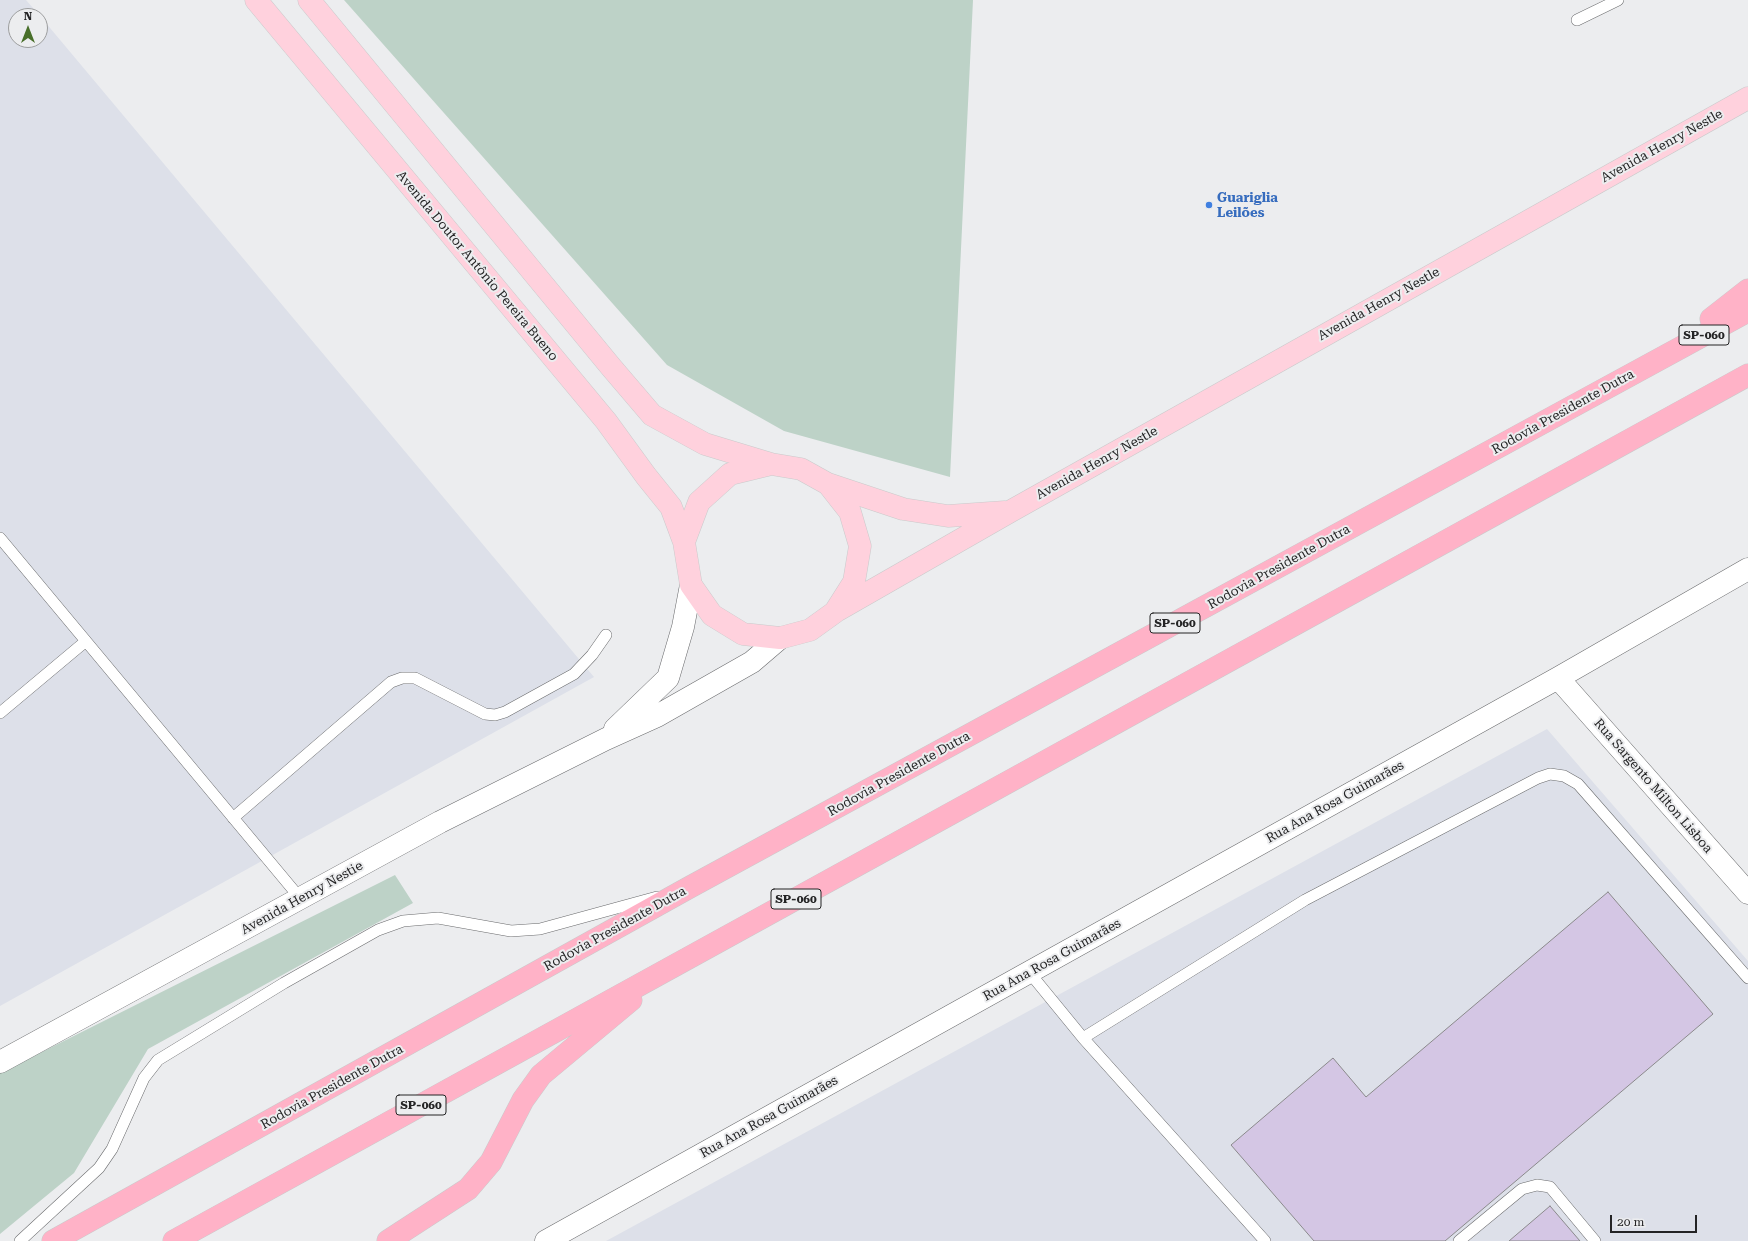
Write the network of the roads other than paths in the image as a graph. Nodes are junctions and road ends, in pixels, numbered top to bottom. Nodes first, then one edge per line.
1 (256, 0) edge
2 (309, 0) edge
3 (1618, 0) edge
4 (1577, 20) dead end
5 (1748, 98) edge
6 (1748, 290) edge
7 (1748, 311) edge
8 (1660, 360) junction
9 (1748, 375) edge
10 (771, 464) junction
11 (828, 484) junction
12 (1010, 511) junction
13 (0, 538) edge
14 (684, 542) junction
15 (1748, 570) edge
16 (691, 585) junction
17 (835, 612) junction
18 (606, 635) dead end
19 (780, 638) junction
20 (86, 641) junction
21 (1558, 678) junction
22 (0, 714) edge
23 (606, 739) junction
24 (233, 818) junction
25 (690, 887) junction
26 (1748, 893) edge
27 (300, 898) junction
28 (669, 969) junction
29 (1029, 972) junction
30 (1748, 978) edge
31 (1083, 1038) junction
32 (0, 1062) edge
33 (20, 1241) edge
34 (53, 1241) edge
35 (174, 1241) edge
36 (388, 1241) edge
37 (546, 1241) edge
38 (1265, 1241) edge
39 (1459, 1241) edge
40 (1595, 1241) edge

1 - 14 main road, Avenida Doutor Antônio Pereira Bueno
2 - 10 main road
3 - 4 lane
5 - 12 main road, Avenida Henry Nestle
6 - 8 highway
7 - 8 highway, Rodovia Presidente Dutra / SP-060
8 - 25 highway, Rodovia Presidente Dutra / SP-060
9 - 28 highway, SP-060
10 - 11 main road
10 - 14 main road
11 - 12 main road
11 - 17 main road
12 - 17 main road, Avenida Henry Nestle
13 - 20 lane
14 - 16 main road, Avenida Doutor Antônio Pereira Bueno
15 - 21 street, Rua Ana Rosa Guimarães
16 - 19 main road
16 - 23 street
17 - 19 main road, Avenida Henry Nestle
18 - 24 lane
19 - 23 street, Avenida Henry Nestie
20 - 22 lane
20 - 24 lane
21 - 26 street, Rua Sargento Milton Lisboa
21 - 29 street, Rua Ana Rosa Guimarães
23 - 27 street, Avenida Henry Nestie
24 - 27 lane
25 - 33 lane
25 - 34 highway, Rodovia Presidente Dutra / SP-060
27 - 32 street, Avenida Henry Nestie
28 - 35 highway, SP-060
28 - 36 highway
29 - 31 lane
29 - 37 street, Rua Ana Rosa Guimarães
30 - 31 lane
31 - 38 lane
39 - 40 lane

